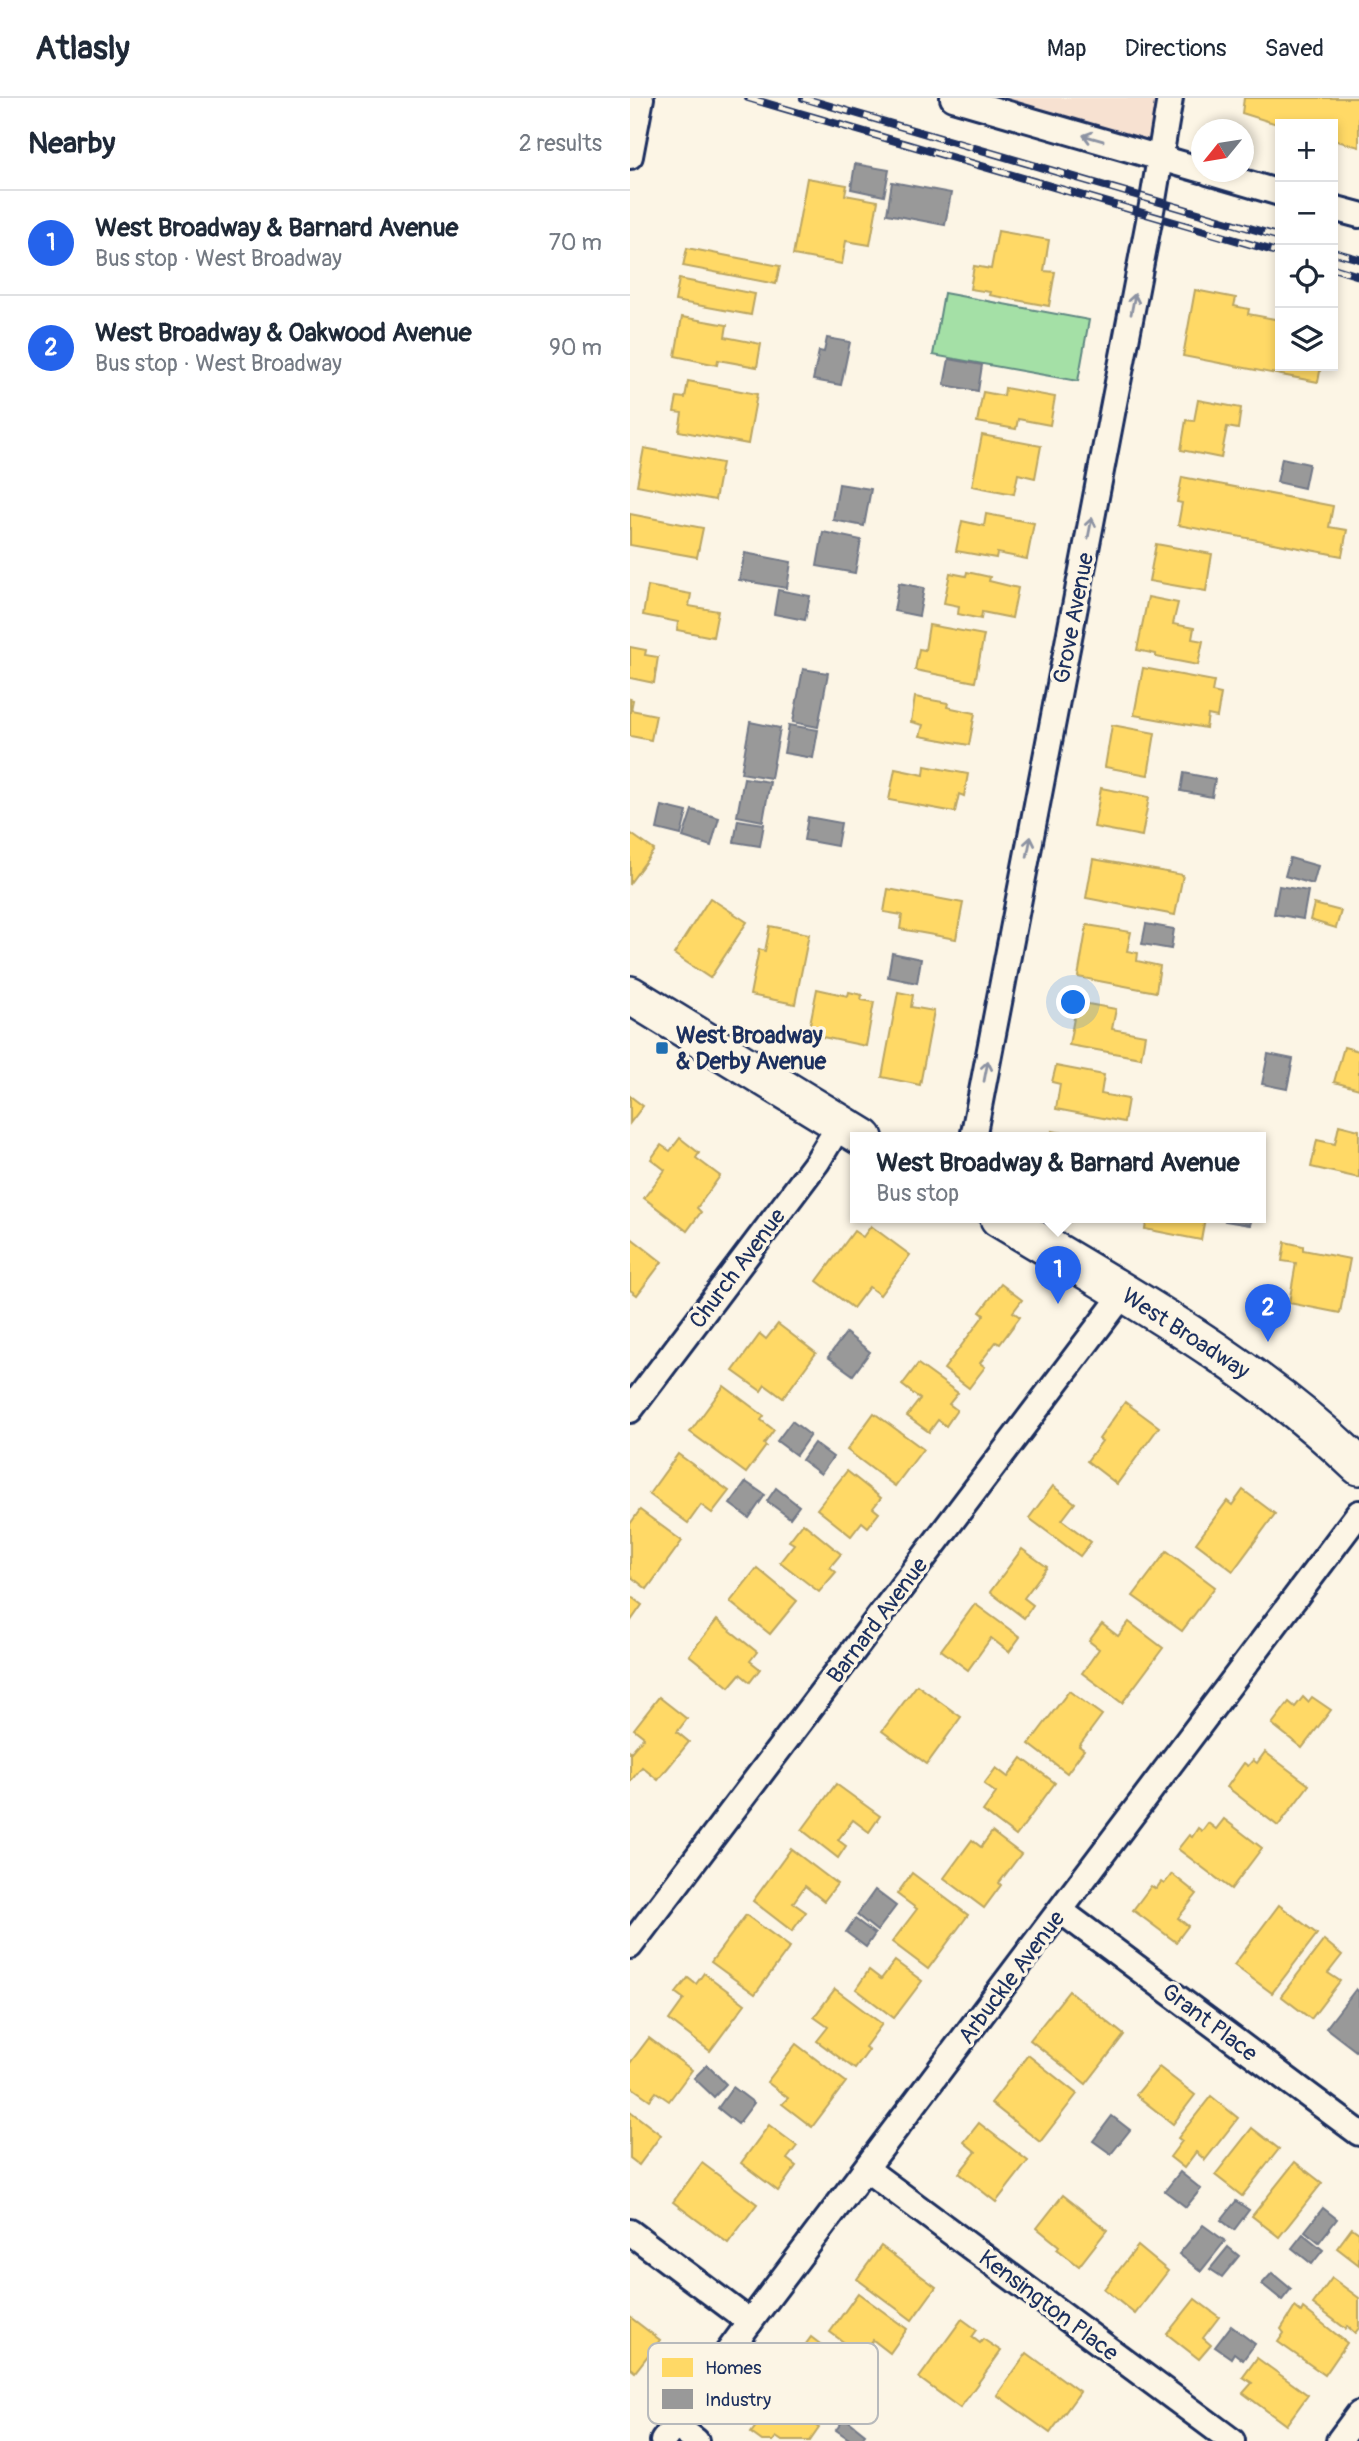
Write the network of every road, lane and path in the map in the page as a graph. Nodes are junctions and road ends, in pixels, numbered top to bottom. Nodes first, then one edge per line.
1 (641, 98) edge
2 (953, 98) edge
3 (1170, 98) edge
4 (630, 156) edge
5 (1159, 157) junction
6 (1191, 167) edge
7 (1244, 182) edge
8 (1275, 191) edge
9 (1338, 209) edge
10 (1359, 215) edge
11 (630, 995) edge
12 (852, 1131) edge
13 (974, 1132) edge
14 (850, 1133) edge
15 (1007, 1223) edge
16 (1124, 1293) junction
17 (630, 1410) edge
18 (1359, 1466) edge
19 (1359, 1513) edge
20 (1061, 1911) junction
21 (630, 1946) edge
22 (1359, 2133) edge
23 (866, 2169) junction
24 (630, 2232) edge
25 (750, 2322) junction
26 (735, 2343) edge
27 (1359, 2414) edge
28 (669, 2433) edge
29 (696, 2441) edge
30 (1232, 2441) edge
31 (1339, 2441) edge

1 - 4 street
5 -> 2 street
3 - 5 street, Grove Avenue
5 - 6 street
13 -> 5 street, Grove Avenue
7 - 8 street
9 - 10 street
11 - 12 main road
14 - 17 street, Church Avenue
15 - 16 main road, West Broadway
16 - 18 main road, West Broadway
16 - 21 street, Barnard Avenue
19 - 20 street, Arbuckle Avenue
20 - 22 street, Grant Place
20 - 23 street, Arbuckle Avenue
23 - 25 street, Arbuckle Avenue
23 - 30 street, Kensington Place
24 - 25 street
25 - 26 street, Arbuckle Avenue
27 - 31 street
28 - 29 street

